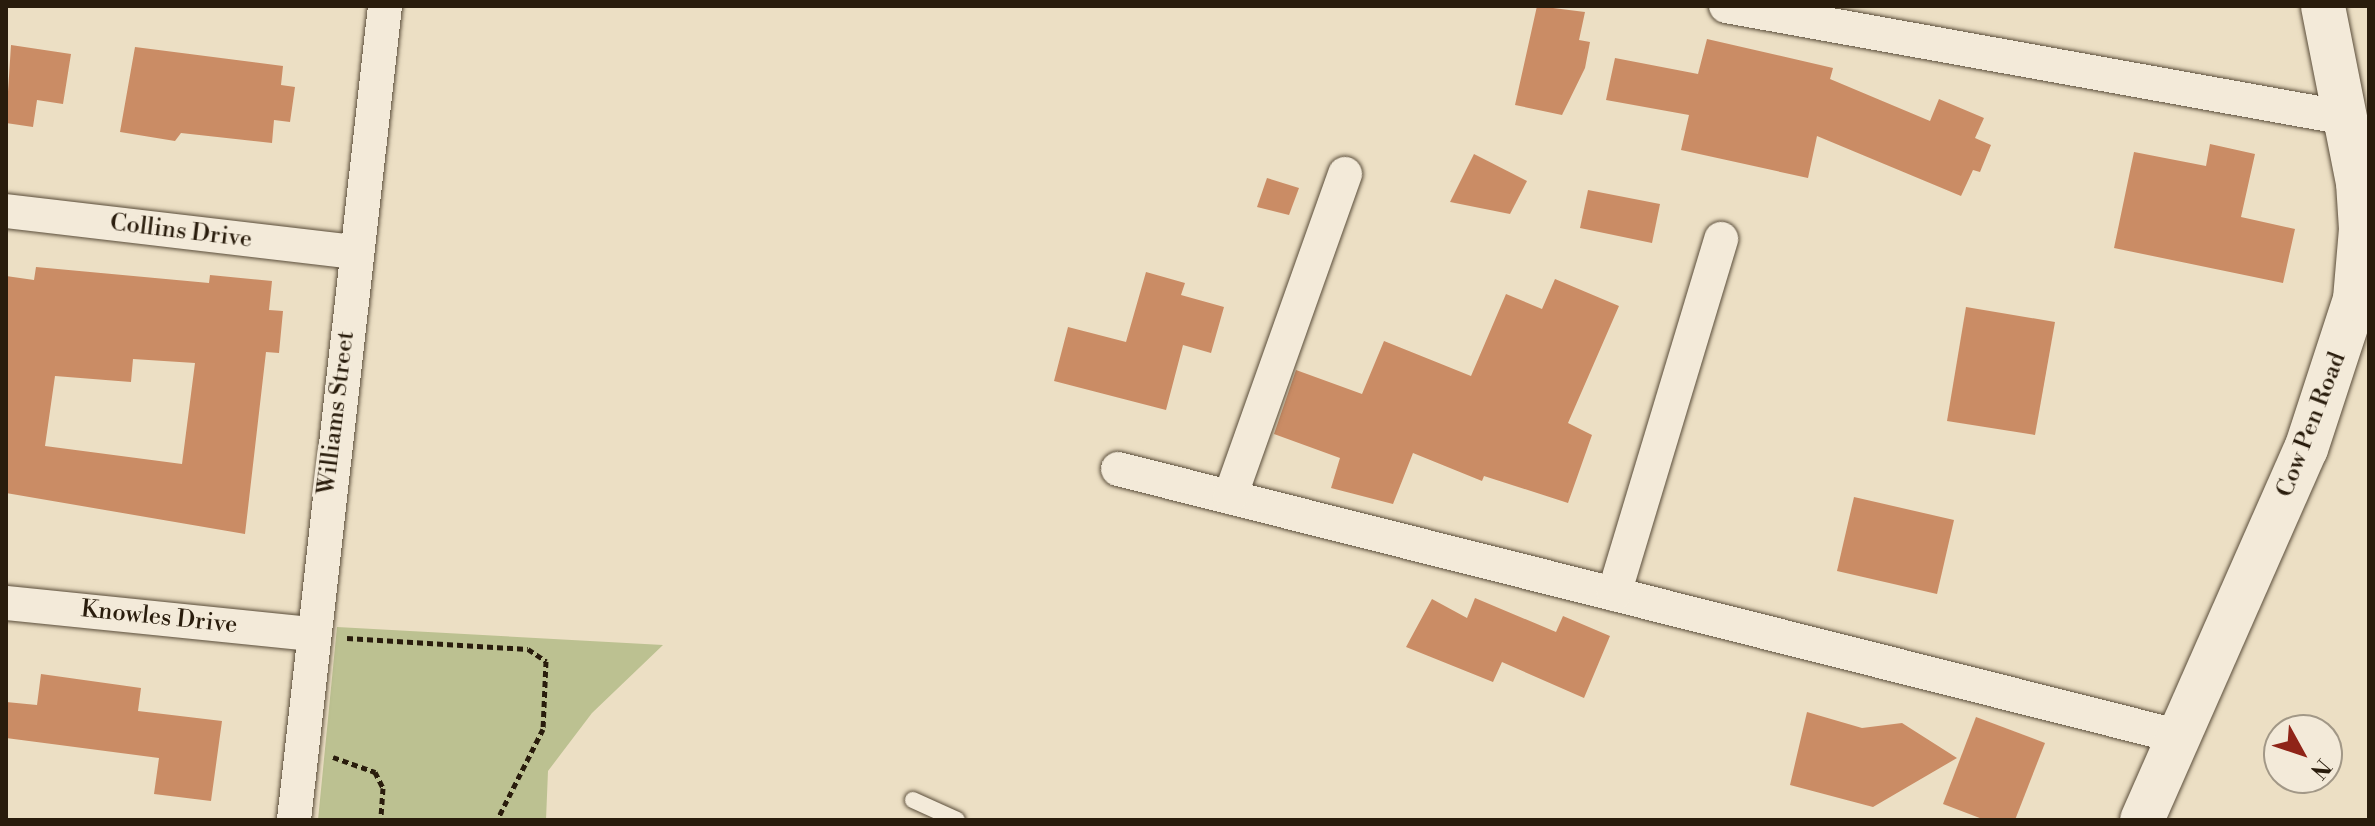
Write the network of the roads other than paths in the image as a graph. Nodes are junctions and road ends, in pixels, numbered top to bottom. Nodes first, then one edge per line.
1 (385, 6) edge
2 (1726, 6) edge
3 (2323, 6) edge
4 (2346, 118) junction
5 (1345, 174) dead end
6 (2364, 204) edge
7 (6, 211) edge
8 (1721, 239) dead end
9 (356, 252) junction
10 (1118, 469) dead end
11 (1230, 497) junction
12 (1614, 594) junction
13 (6, 603) edge
14 (325, 643) junction
15 (2181, 737) junction
16 (913, 800) dead end
17 (294, 820) edge
18 (957, 820) edge
19 (2142, 820) edge

1 - 9 street, Williams Street
2 - 4 street
3 - 4 main road, Cow Pen Road
4 - 6 main road, Cow Pen Road
5 - 11 street
6 - 15 main road, Cow Pen Road
7 - 9 street, Collins Drive
8 - 12 street
9 - 14 street, Williams Street
10 - 11 street
11 - 12 street
12 - 15 street
13 - 14 street, Knowles Drive
14 - 17 street, Williams Street
15 - 19 main road, Cow Pen Road
16 - 18 lane

